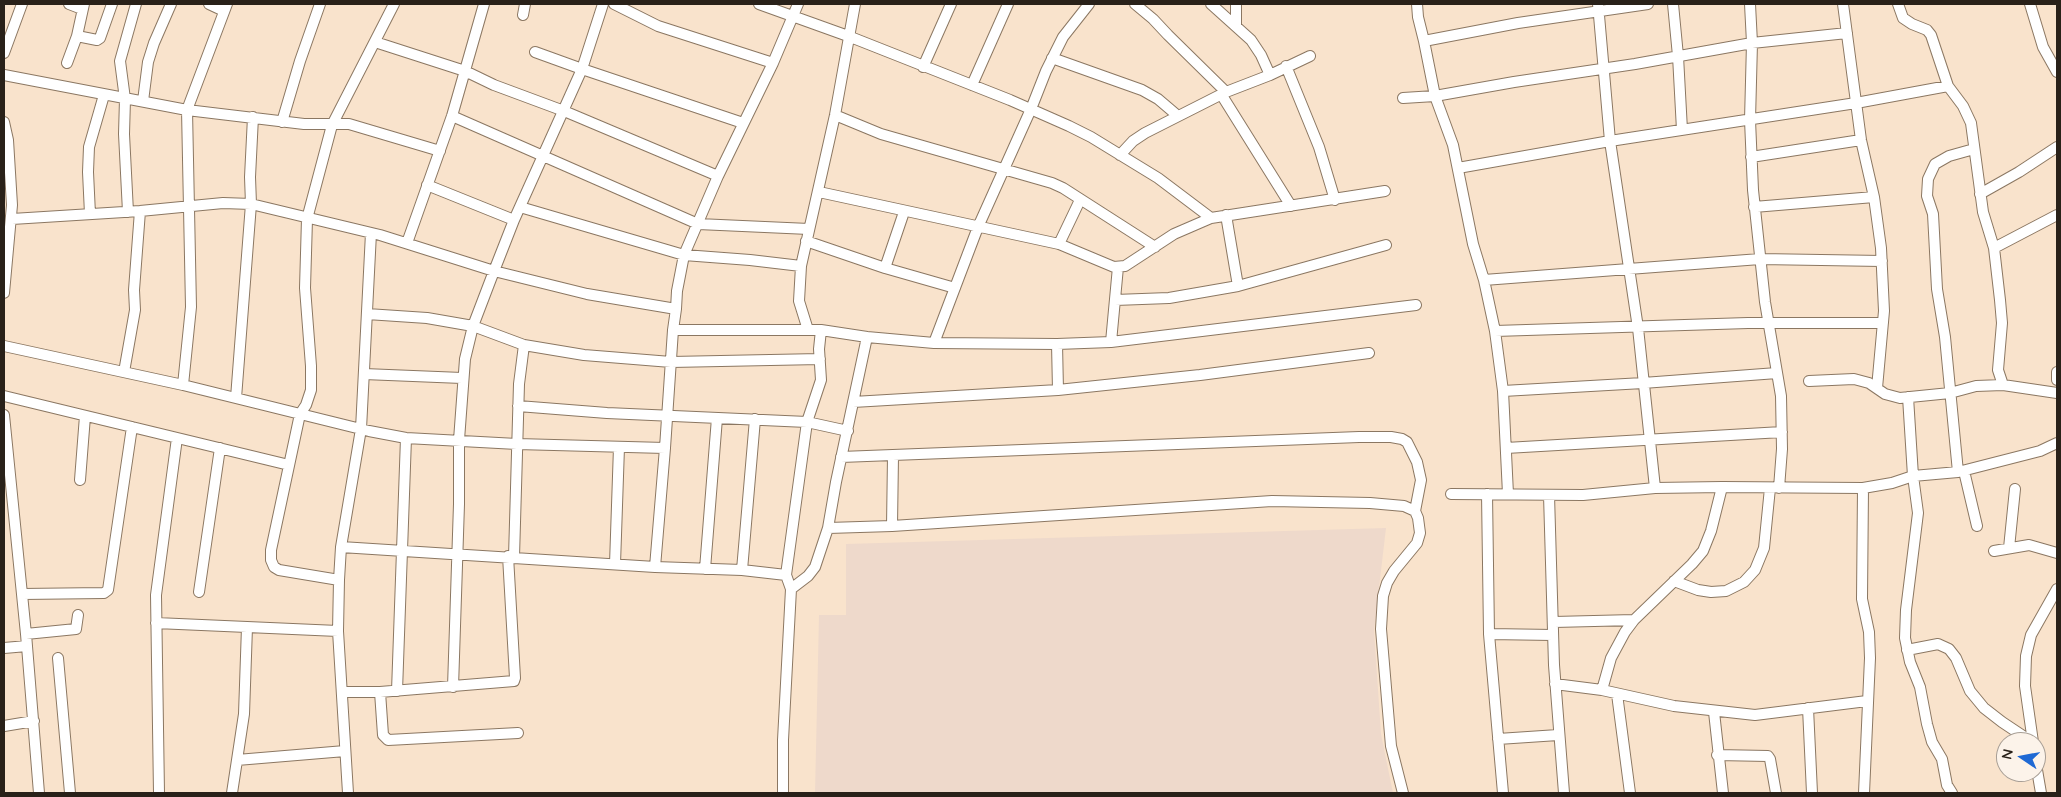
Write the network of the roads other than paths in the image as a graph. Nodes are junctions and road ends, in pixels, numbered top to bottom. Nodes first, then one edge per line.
1 (22, 4) edge
2 (69, 4) edge
3 (112, 4) edge
4 (136, 4) edge
5 (171, 4) edge
6 (209, 4) edge
7 (320, 4) edge
8 (394, 4) edge
9 (484, 4) edge
10 (525, 4) edge
11 (603, 4) edge
12 (614, 4) edge
13 (759, 4) edge
14 (798, 4) edge
15 (855, 4) edge
16 (951, 4) edge
17 (1008, 4) edge
18 (1089, 4) edge
19 (1135, 4) edge
20 (1211, 4) edge
21 (1236, 4) edge
22 (1417, 4) edge
23 (1648, 4) edge
24 (1672, 4) edge
25 (1750, 4) edge
26 (1843, 4) edge
27 (1898, 4) edge
28 (2030, 4) edge
29 (83, 6) edge
30 (226, 7) edge
31 (1599, 8) edge
32 (523, 15) dead end
33 (792, 17) junction
34 (1236, 26) junction
35 (1847, 33) junction
36 (77, 36) junction
37 (848, 36) junction
38 (1424, 40) junction
39 (375, 42) junction
40 (1752, 43) junction
41 (535, 52) dead end
42 (4, 53) edge
43 (1310, 56) dead end
44 (1678, 56) junction
45 (1052, 58) junction
46 (67, 63) dead end
47 (772, 64) junction
48 (1286, 66) junction
49 (923, 67) junction
50 (582, 69) junction
51 (1604, 69) junction
52 (465, 71) junction
53 (2057, 72) edge
54 (4, 75) edge
55 (1270, 75) junction
56 (972, 85) junction
57 (1948, 86) junction
58 (1223, 93) junction
59 (104, 95) junction
60 (1435, 96) junction
61 (1403, 98) dead end
62 (125, 99) junction
63 (143, 101) junction
64 (1856, 103) junction
65 (1031, 109) junction
66 (187, 110) junction
67 (564, 110) junction
68 (835, 115) junction
69 (452, 116) junction
70 (1178, 116) junction
71 (253, 117) junction
72 (1750, 120) junction
73 (4, 122) edge
74 (282, 122) junction
75 (743, 123) junction
76 (332, 125) junction
77 (1682, 130) junction
78 (1861, 140) junction
79 (1610, 141) junction
80 (2057, 147) edge
81 (1974, 149) junction
82 (440, 151) junction
83 (1120, 155) junction
84 (542, 157) junction
85 (1751, 157) junction
86 (1004, 168) junction
87 (1458, 168) junction
88 (718, 176) junction
89 (428, 185) junction
90 (1385, 191) dead end
91 (819, 192) junction
92 (1980, 194) junction
93 (1874, 197) junction
94 (1080, 200) junction
95 (1335, 200) junction
96 (8, 204) edge
97 (251, 204) junction
98 (1291, 206) junction
99 (190, 207) junction
100 (520, 207) junction
101 (1754, 207) junction
102 (140, 211) junction
103 (128, 212) junction
104 (904, 212) junction
105 (90, 214) junction
106 (2057, 214) edge
107 (1226, 215) junction
108 (1211, 218) junction
109 (307, 219) junction
110 (12, 220) junction
111 (514, 220) junction
112 (698, 224) junction
113 (978, 227) junction
114 (809, 229) junction
115 (371, 233) junction
116 (806, 241) junction
117 (407, 243) junction
118 (1059, 244) junction
119 (1386, 245) dead end
120 (1155, 247) junction
121 (1994, 248) junction
122 (684, 255) junction
123 (1760, 259) junction
124 (1882, 261) junction
125 (801, 266) junction
126 (1118, 267) junction
127 (885, 268) junction
128 (1630, 269) junction
129 (494, 271) junction
130 (1484, 280) junction
131 (1238, 286) junction
132 (955, 288) junction
133 (4, 293) edge
134 (1115, 300) junction
135 (1416, 305) dead end
136 (676, 309) junction
137 (367, 314) junction
138 (1768, 323) junction
139 (1883, 323) junction
140 (473, 326) junction
141 (1638, 328) junction
142 (673, 330) junction
143 (808, 330) junction
144 (821, 330) junction
145 (1495, 331) junction
146 (867, 337) junction
147 (934, 342) junction
148 (1111, 342) junction
149 (1057, 344) junction
150 (524, 345) junction
151 (4, 346) edge
152 (1369, 353) dead end
153 (820, 359) junction
154 (671, 362) junction
155 (124, 372) junction
156 (2057, 372) edge
157 (1776, 373) junction
158 (364, 374) junction
159 (462, 378) junction
160 (2057, 380) edge
161 (1809, 381) dead end
162 (1643, 384) junction
163 (183, 385) junction
164 (2003, 385) junction
165 (1877, 388) junction
166 (1058, 390) junction
167 (1503, 391) junction
168 (1950, 393) junction
169 (2057, 393) edge
170 (4, 396) edge
171 (236, 398) junction
172 (1908, 398) junction
173 (853, 402) junction
174 (518, 406) junction
175 (300, 414) junction
176 (4, 415) edge
177 (85, 416) junction
178 (668, 416) junction
179 (717, 418) junction
180 (755, 419) junction
181 (807, 422) junction
182 (132, 427) junction
183 (361, 429) junction
184 (848, 431) junction
185 (1782, 432) junction
186 (177, 438) junction
187 (406, 438) junction
188 (459, 440) junction
189 (1649, 440) junction
190 (2057, 443) edge
191 (517, 444) junction
192 (220, 448) junction
193 (619, 448) junction
194 (666, 448) junction
195 (1506, 448) junction
196 (893, 456) junction
197 (841, 457) junction
198 (289, 465) junction
199 (1961, 471) junction
200 (6, 473) edge
201 (1913, 476) junction
202 (80, 480) dead end
203 (1722, 487) junction
204 (1655, 488) junction
205 (1775, 488) junction
206 (1863, 488) junction
207 (2015, 488) dead end
208 (1451, 494) dead end
209 (1486, 494) junction
210 (1508, 494) junction
211 (1549, 495) junction
212 (1415, 511) junction
213 (892, 526) junction
214 (1977, 526) dead end
215 (828, 528) junction
216 (341, 547) junction
217 (2009, 548) junction
218 (401, 551) junction
219 (1994, 551) dead end
220 (458, 554) junction
221 (2057, 554) edge
222 (511, 557) junction
223 (615, 564) junction
224 (655, 567) junction
225 (705, 569) junction
226 (742, 570) junction
227 (786, 575) junction
228 (339, 580) junction
229 (1674, 580) junction
230 (791, 589) junction
231 (2057, 591) edge
232 (199, 592) dead end
233 (22, 594) junction
234 (78, 615) dead end
235 (1634, 620) junction
236 (1554, 622) junction
237 (156, 623) junction
238 (247, 627) junction
239 (338, 631) junction
240 (26, 634) junction
241 (1489, 634) junction
242 (1554, 635) junction
243 (27, 646) junction
244 (4, 648) edge
245 (1907, 650) junction
246 (58, 658) dead end
247 (1555, 684) junction
248 (453, 687) junction
249 (1602, 690) junction
250 (397, 691) junction
251 (342, 692) junction
252 (380, 692) junction
253 (1617, 694) junction
254 (1867, 701) junction
255 (1808, 708) junction
256 (1714, 712) junction
257 (34, 721) junction
258 (4, 726) edge
259 (518, 732) dead end
260 (2017, 732) edge
261 (2031, 732) edge
262 (1558, 735) junction
263 (1498, 739) junction
264 (345, 750) junction
265 (1718, 755) junction
266 (237, 760) junction
267 (39, 793) edge
268 (70, 793) edge
269 (159, 793) edge
270 (232, 793) edge
271 (348, 793) edge
272 (783, 793) edge
273 (1403, 793) edge
274 (1503, 793) edge
275 (1564, 793) edge
276 (1630, 793) edge
277 (1723, 793) edge
278 (1776, 793) edge
279 (1812, 793) edge
280 (1864, 793) edge
281 (1952, 793) edge

1 - 42 street
2 - 29 street
3 - 36 street
4 - 62 street
5 - 63 street
6 - 30 street
7 - 74 street
8 - 39 street
9 - 52 street
10 - 32 street
11 - 50 street
12 - 47 street
13 - 33 street
14 - 33 street
15 - 37 street
16 - 49 street
17 - 56 street
18 - 45 street
19 - 58 street
20 - 34 street
21 - 34 street
22 - 38 street
23 - 31 street
24 - 44 street
25 - 40 street
26 - 35 street
27 - 57 street
28 - 53 street
29 - 36 street
30 - 66 street
31 - 38 street
31 - 51 street
33 - 37 street
33 - 47 street
34 - 55 street
35 - 40 street
35 - 64 street
36 - 46 street
37 - 49 street
37 - 68 street
38 - 60 street
39 - 52 street
39 - 76 street
40 - 44 street
40 - 72 street
41 - 50 street
43 - 48 street
44 - 51 street
44 - 77 street
45 - 65 street
45 - 70 street
47 - 75 street
48 - 55 street
48 - 95 street
49 - 56 street
50 - 67 street
50 - 75 street
51 - 60 street
51 - 79 street
52 - 67 street
52 - 69 street
54 - 59 street
55 - 58 street
56 - 65 street
57 - 64 street
57 - 81 street
58 - 70 street
58 - 98 street
59 - 62 street
59 - 105 street
60 - 61 street
60 - 87 street
62 - 63 street
62 - 103 street
63 - 66 street
64 - 72 street
64 - 78 street
65 - 83 street
65 - 86 street
66 - 71 street
66 - 99 street
67 - 84 street
67 - 88 street
68 - 86 street
68 - 91 street
69 - 82 street
69 - 84 street
70 - 83 street
71 - 74 street
71 - 97 street
72 - 77 street
72 - 85 street
73 - 96 street
74 - 76 street
75 - 88 street
76 - 82 street
76 - 109 street
77 - 79 street
78 - 85 street
78 - 93 street
79 - 87 street
79 - 128 street
80 - 92 street
81 - 92 street
81 - 168 street
82 - 89 street
83 - 108 street
84 - 100 street
84 - 112 street
85 - 101 street
86 - 94 street
86 - 113 street
87 - 130 street
88 - 112 street
89 - 111 street
89 - 117 street
90 - 95 street
91 - 104 street
91 - 114 street
92 - 121 street
93 - 101 street
93 - 124 street
94 - 118 street
94 - 120 street
95 - 98 street
96 - 110 street
97 - 99 street
97 - 109 street
97 - 171 street
98 - 107 street
99 - 102 street
99 - 163 street
100 - 111 street
100 - 122 street
101 - 123 street
102 - 103 street
102 - 155 street
103 - 105 street
104 - 113 street
104 - 127 street
105 - 110 street
106 - 121 street
107 - 108 street
107 - 131 street
108 - 120 street
109 - 115 street
109 - 175 street
110 - 133 street
111 - 129 street
112 - 114 street
112 - 122 street
113 - 118 street
113 - 132 street
114 - 116 street
115 - 117 street
115 - 137 street
116 - 125 street
116 - 127 street
117 - 129 street
118 - 126 street
119 - 131 street
120 - 126 street
121 - 164 street
122 - 125 street
122 - 136 street
123 - 124 street
123 - 128 street
123 - 138 street
124 - 139 street
125 - 143 street
126 - 134 street
127 - 132 street
128 - 130 street
128 - 141 street
129 - 136 street
129 - 140 street
130 - 145 street
131 - 134 street
132 - 147 street
134 - 148 street
135 - 148 street
136 - 142 street
137 - 140 street
137 - 158 street
138 - 139 street
138 - 141 street
138 - 157 street
139 - 165 street
140 - 150 street
140 - 159 street
141 - 145 street
141 - 162 street
142 - 143 street
142 - 154 street
143 - 144 street
144 - 146 street
144 - 153 street
145 - 167 street
146 - 147 street
146 - 173 street
147 - 149 street
148 - 149 street
149 - 166 street
150 - 154 street
150 - 174 street
151 - 155 street
152 - 166 street
153 - 154 street
153 - 181 street
154 - 178 street
155 - 163 street
156 - 160 street
157 - 162 street
157 - 185 street
158 - 159 street
158 - 183 street
159 - 188 street
161 - 165 street
162 - 167 street
162 - 189 street
163 - 171 street
164 - 168 street
164 - 169 street
165 - 172 street
166 - 173 street
167 - 195 street
168 - 172 street
168 - 199 street
170 - 177 street
171 - 175 street
172 - 201 street
173 - 184 street
174 - 178 street
174 - 191 street
175 - 183 street
175 - 198 street
176 - 200 street
177 - 182 street
177 - 202 street
178 - 179 street
178 - 194 street
179 - 180 street
179 - 225 street
180 - 181 street
180 - 226 street
181 - 184 street
181 - 227 street
182 - 186 street
182 - 233 street
183 - 187 street
183 - 216 street
184 - 197 street
185 - 189 street
185 - 205 street
186 - 192 street
186 - 237 street
187 - 188 street
187 - 218 street
188 - 191 street
188 - 220 street
189 - 195 street
189 - 204 street
190 - 199 street
191 - 193 street
191 - 222 street
192 - 198 street
192 - 232 street
193 - 194 street
193 - 223 street
194 - 224 street
195 - 210 street
196 - 197 street
196 - 212 street
196 - 213 street
197 - 215 street
198 - 228 street
199 - 201 street
199 - 214 street
200 - 233 street
201 - 206 street
201 - 245 street
203 - 204 street
203 - 205 street
203 - 229 street
204 - 211 street
205 - 206 street
205 - 229 street
206 - 254 street
207 - 217 street
208 - 209 street
209 - 210 street
209 - 241 street
210 - 211 street
211 - 236 street
212 - 213 street
212 - 273 street
213 - 215 street
215 - 230 street
216 - 218 street
216 - 228 street
217 - 219 street
217 - 221 street
218 - 220 street
218 - 250 street
220 - 222 street
220 - 248 street
222 - 223 street
222 - 248 street
223 - 224 street
224 - 225 street
225 - 226 street
226 - 227 street
227 - 230 street
228 - 239 street
229 - 235 street
230 - 272 street
231 - 261 street
233 - 240 street
234 - 240 street
235 - 236 street
235 - 249 street
236 - 242 street
237 - 238 street
237 - 269 street
238 - 239 street
238 - 266 street
239 - 251 street
240 - 243 street
241 - 242 street
241 - 263 street
242 - 247 street
243 - 244 street
243 - 257 street
245 - 260 street
245 - 281 street
246 - 268 street
247 - 249 street
247 - 262 street
248 - 250 street
249 - 253 street
250 - 252 street
251 - 252 street
251 - 264 street
252 - 259 street
253 - 256 street
253 - 276 street
254 - 255 street
254 - 280 street
255 - 256 street
255 - 279 street
256 - 265 street
257 - 258 street
257 - 267 street
262 - 263 street
262 - 275 street
263 - 274 street
264 - 266 street
264 - 271 street
265 - 277 street
265 - 278 street
266 - 270 street

